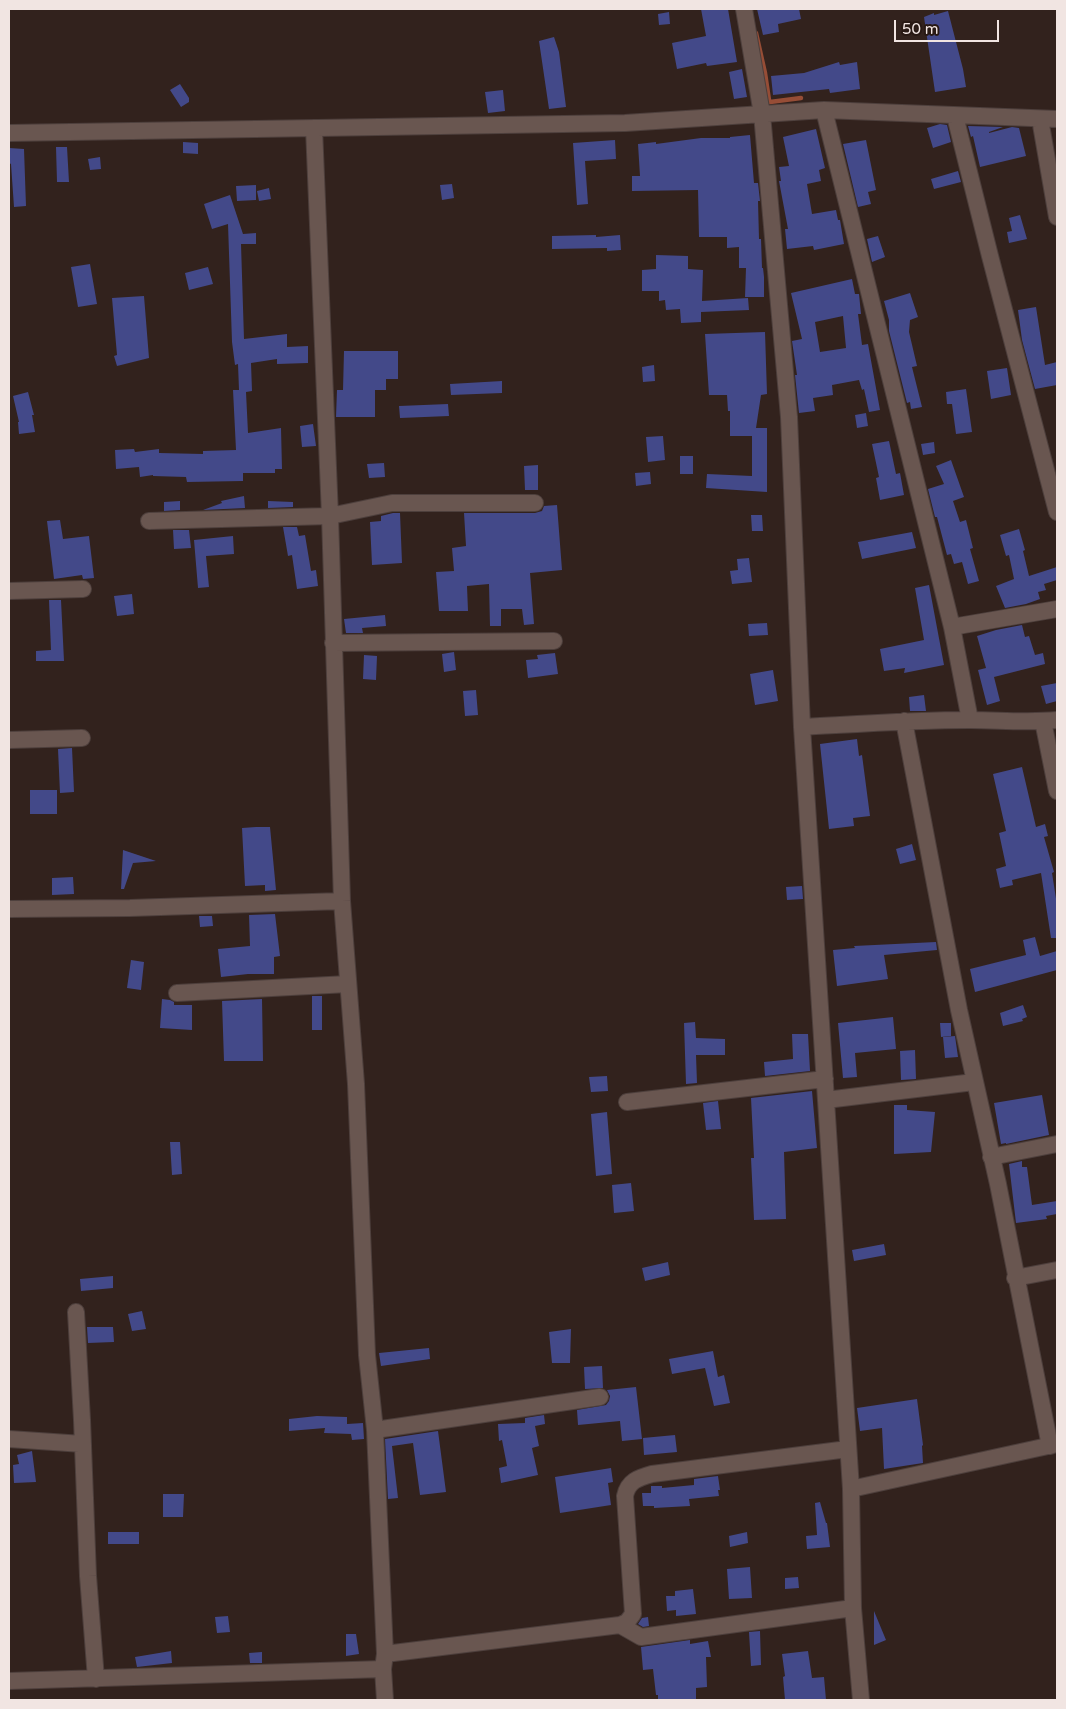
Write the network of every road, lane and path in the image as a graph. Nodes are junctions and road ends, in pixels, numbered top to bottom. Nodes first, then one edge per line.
1 (744, 9) edge
2 (824, 110) junction
3 (762, 114) junction
4 (955, 116) junction
5 (1040, 119) junction
6 (1057, 119) edge
7 (314, 128) junction
8 (9, 133) edge
9 (1057, 217) edge
10 (535, 502) dead end
11 (1057, 512) edge
12 (330, 516) junction
13 (149, 521) dead end
14 (83, 589) dead end
15 (9, 591) edge
16 (1057, 609) edge
17 (952, 627) junction
18 (554, 641) dead end
19 (333, 643) junction
20 (970, 720) junction
21 (1050, 721) edge
22 (904, 722) junction
23 (802, 727) junction
24 (82, 738) dead end
25 (9, 740) edge
26 (1057, 791) edge
27 (342, 901) junction
28 (9, 909) edge
29 (348, 984) junction
30 (177, 993) dead end
31 (825, 1079) junction
32 (974, 1082) junction
33 (826, 1100) junction
34 (627, 1102) dead end
35 (1057, 1144) edge
36 (991, 1157) junction
37 (1057, 1270) edge
38 (1015, 1278) junction
39 (76, 1312) dead end
40 (600, 1397) dead end
41 (374, 1430) junction
42 (9, 1439) edge
43 (82, 1444) junction
44 (1054, 1445) edge
45 (848, 1449) junction
46 (851, 1489) junction
47 (853, 1608) junction
48 (620, 1625) junction
49 (384, 1662) junction
50 (96, 1679) junction
51 (9, 1681) edge
52 (385, 1700) edge
53 (861, 1700) edge

1 - 3 street
2 - 3 street
2 - 4 street
2 - 17 street
3 - 7 street
3 - 23 street
4 - 5 street
4 - 11 street
5 - 6 street
5 - 9 street
7 - 8 street
7 - 12 street
10 - 12 street
12 - 13 street
12 - 19 street
14 - 15 street
16 - 17 street
17 - 20 street
18 - 19 street
19 - 27 street
20 - 21 street
20 - 22 street
21 - 26 street
22 - 23 street
22 - 32 street
23 - 31 street
24 - 25 street
27 - 28 street
27 - 29 street
29 - 30 street
29 - 41 street
31 - 33 street
31 - 34 street
32 - 33 street
32 - 36 street
33 - 45 street
35 - 36 street
36 - 38 street
37 - 38 street
38 - 44 street
39 - 43 street
40 - 41 street
41 - 49 street
42 - 43 street
43 - 50 street
44 - 46 street
45 - 46 street
45 - 48 street
46 - 47 street
47 - 48 street
47 - 53 street
48 - 49 street
49 - 50 street
49 - 52 street
50 - 51 street

